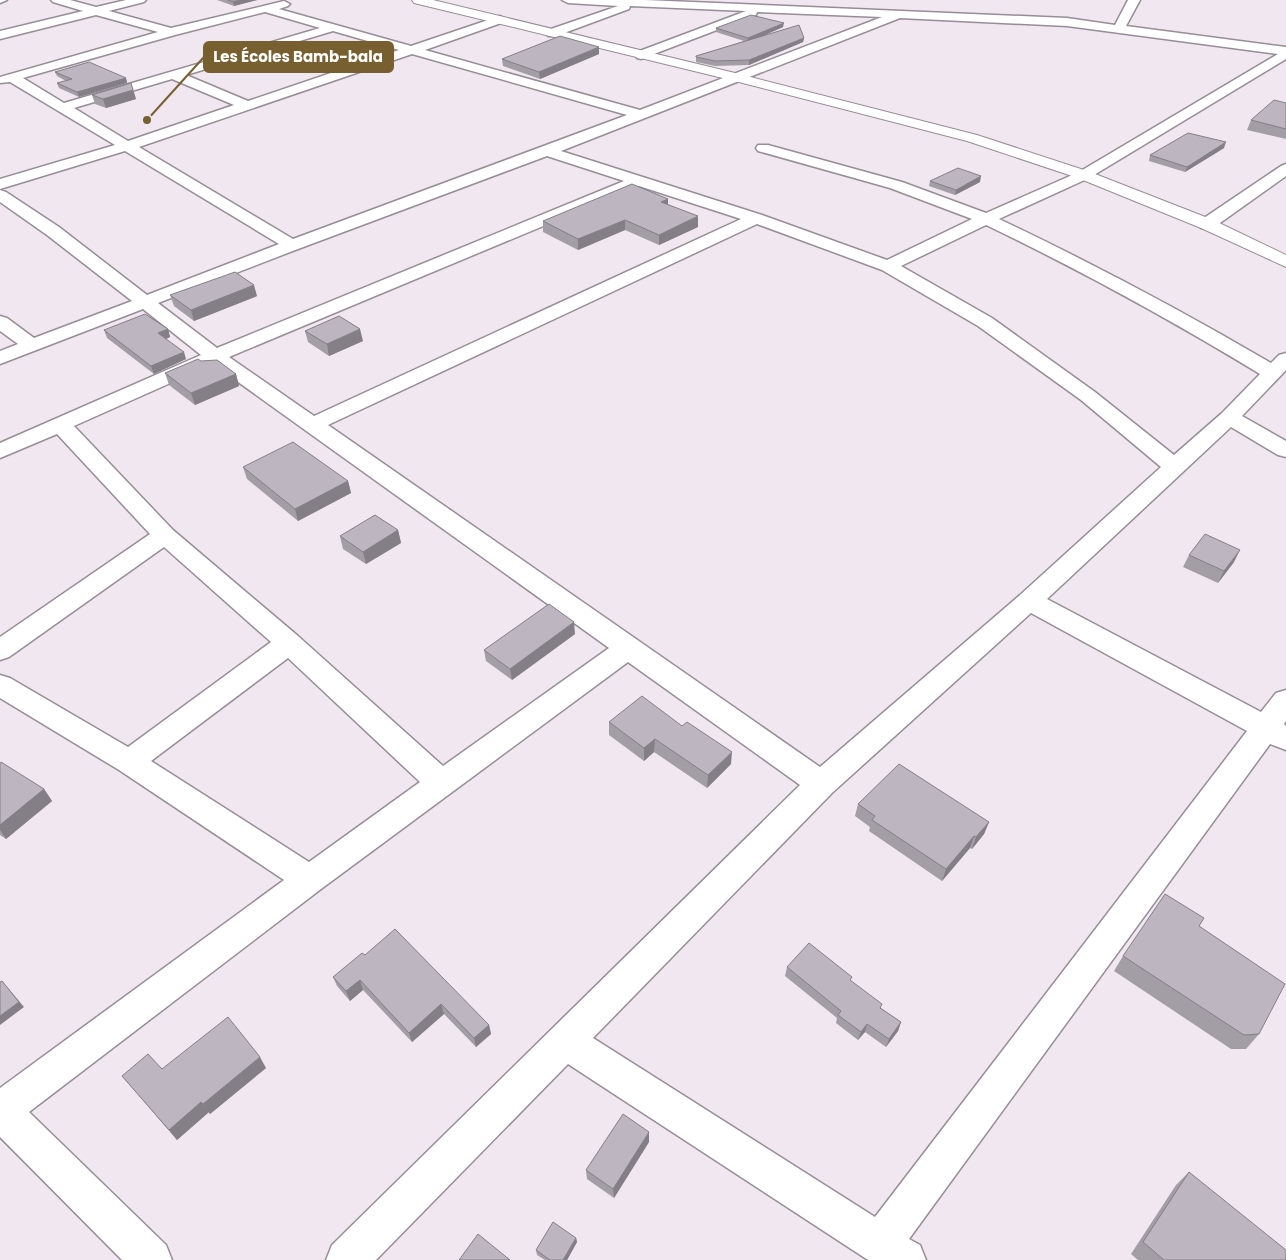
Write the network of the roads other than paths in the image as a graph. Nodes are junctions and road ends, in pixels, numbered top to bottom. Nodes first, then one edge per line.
1 (57, 0) edge
2 (140, 0) edge
3 (297, 0) edge
4 (418, 0) edge
5 (568, 0) edge
6 (1134, 0) edge
7 (635, 4) junction
8 (1005, 8) dead end
9 (267, 9) junction
10 (762, 9) junction
11 (98, 12) junction
12 (896, 16) junction
13 (500, 20) junction
14 (1067, 22) junction
15 (331, 28) junction
16 (1119, 29) junction
17 (171, 32) junction
18 (552, 33) junction
19 (0, 35) edge
20 (416, 50) junction
21 (1286, 52) edge
22 (641, 55) junction
23 (174, 75) junction
24 (736, 76) junction
25 (6, 80) edge
26 (246, 105) junction
27 (64, 107) junction
28 (639, 114) junction
29 (127, 146) junction
30 (763, 148) dead end
31 (547, 151) junction
32 (1286, 169) edge
33 (1084, 176) junction
34 (638, 180) junction
35 (0, 184) edge
36 (0, 195) edge
37 (756, 218) junction
38 (986, 219) junction
39 (1207, 224) junction
40 (292, 245) junction
41 (1286, 262) edge
42 (888, 266) junction
43 (143, 302) junction
44 (0, 322) edge
45 (32, 346) junction
46 (215, 356) junction
47 (0, 358) edge
48 (1279, 365) edge
49 (1229, 417) junction
50 (60, 424) junction
51 (313, 424) junction
52 (1286, 450) edge
53 (0, 451) edge
54 (1175, 467) junction
55 (165, 535) junction
56 (1029, 600) junction
57 (289, 643) junction
58 (630, 647) junction
59 (0, 650) edge
60 (0, 684) edge
61 (1286, 700) edge
62 (1275, 733) edge
63 (129, 762) junction
64 (442, 784) junction
65 (820, 784) junction
66 (310, 879) junction
67 (565, 1041) junction
68 (0, 1111) edge
69 (893, 1252) edge
70 (151, 1260) edge
71 (347, 1260) edge

1 - 11 street
2 - 11 street
3 - 9 street
4 - 13 street
5 - 7 street
6 - 16 street
7 - 10 street
7 - 18 street
8 - 14 street
9 - 15 street
9 - 17 street
10 - 12 street
10 - 22 street
11 - 17 street
11 - 19 street
12 - 14 street
12 - 24 street
13 - 18 street
13 - 20 street
14 - 16 street
15 - 20 street
15 - 23 street
16 - 21 street
17 - 25 street
18 - 22 street
20 - 26 street
20 - 28 street
21 - 33 street
22 - 24 street
23 - 26 street
23 - 27 street
24 - 28 street
24 - 33 street
25 - 27 street
26 - 29 street
27 - 29 street
28 - 31 street
29 - 35 street
29 - 40 street
30 - 38 street
31 - 34 street
31 - 40 street
32 - 39 street
33 - 38 street
33 - 39 street
34 - 37 street
34 - 46 street
36 - 43 street
37 - 42 street
37 - 51 street
38 - 42 street
38 - 48 street
39 - 41 street
40 - 43 street
42 - 54 street
43 - 45 street
43 - 46 street
44 - 45 street
45 - 47 street
46 - 50 street
46 - 51 street
48 - 49 street
49 - 52 street
49 - 54 street
50 - 53 street
50 - 55 street
51 - 58 street
54 - 56 street
55 - 57 street
55 - 59 street
56 - 62 street
56 - 65 street
57 - 63 street
57 - 64 street
58 - 64 street
58 - 65 street
60 - 63 street
61 - 62 street
62 - 69 street
63 - 66 street
64 - 66 street
65 - 67 street
66 - 68 street
67 - 69 street
67 - 71 street
68 - 70 street

